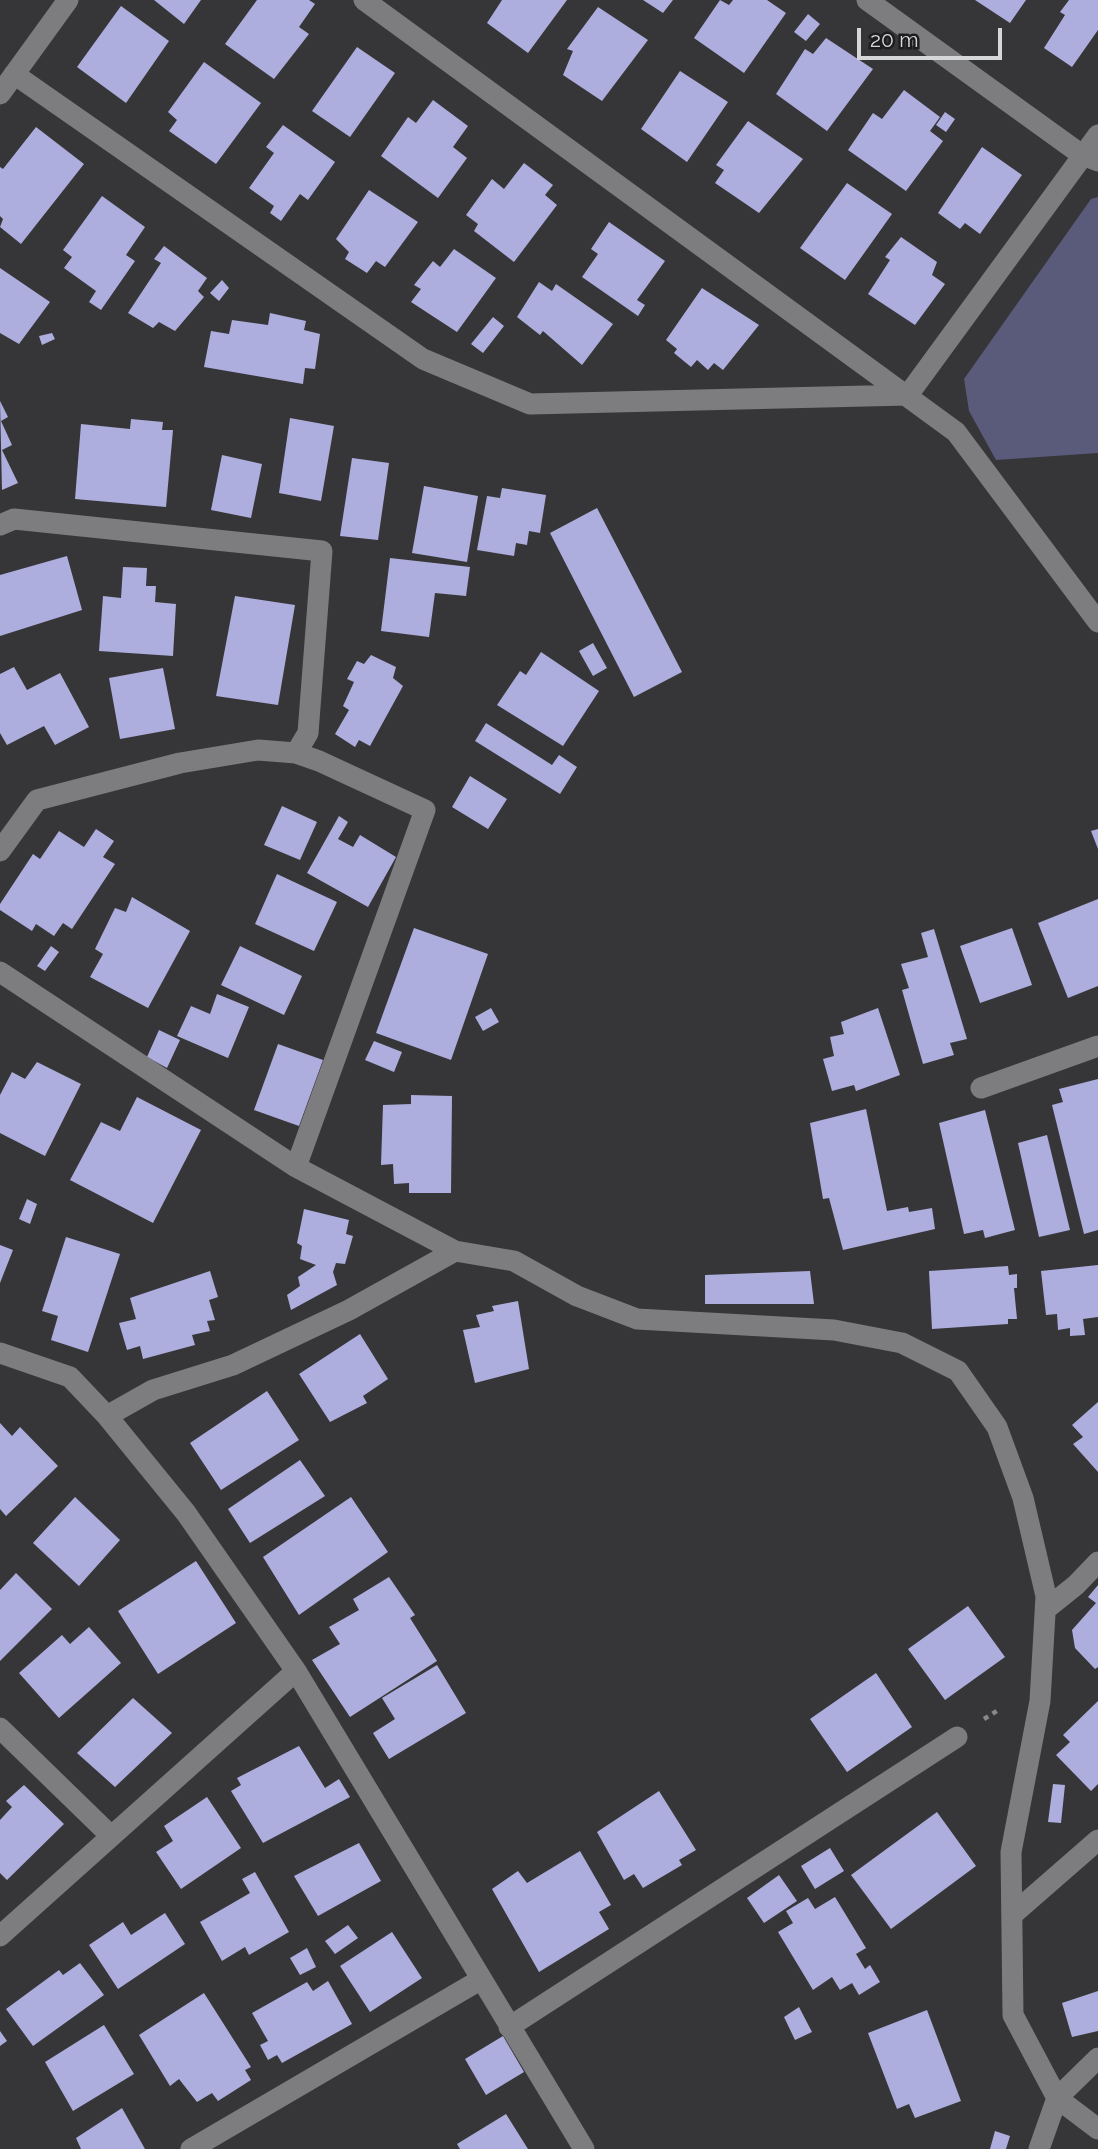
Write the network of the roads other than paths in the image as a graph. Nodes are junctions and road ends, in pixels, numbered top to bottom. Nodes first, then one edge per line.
1 (68, 0) edge
2 (364, 0) edge
3 (867, 0) edge
4 (15, 74) junction
5 (0, 94) edge
6 (1098, 135) edge
7 (1090, 158) edge
8 (908, 395) junction
9 (0, 526) edge
10 (1098, 622) edge
11 (296, 753) junction
12 (0, 851) edge
13 (0, 972) edge
14 (1098, 1046) edge
15 (981, 1088) dead end
16 (296, 1167) junction
17 (455, 1251) junction
18 (0, 1353) edge
19 (107, 1416) junction
20 (1098, 1562) edge
21 (1046, 1609) junction
22 (296, 1671) junction
23 (0, 1728) edge
24 (957, 1737) dead end
25 (111, 1836) junction
26 (1098, 1840) edge
27 (1012, 1915) junction
28 (0, 1936) edge
29 (480, 1980) junction
30 (509, 2027) junction
31 (1098, 2058) edge
32 (1058, 2098) junction
33 (1098, 2129) edge
34 (191, 2149) edge
35 (584, 2149) edge
36 (1039, 2149) edge

1 - 4 street
2 - 8 street
3 - 7 street
4 - 5 street
4 - 8 street
6 - 7 street
7 - 8 street
8 - 10 street
9 - 11 street
11 - 12 street
11 - 16 street
13 - 16 street
14 - 15 street
16 - 17 street
17 - 19 street
17 - 21 street
18 - 19 street
19 - 22 street
20 - 21 street
21 - 27 street
22 - 25 street
22 - 29 street
23 - 25 street
24 - 30 street
25 - 28 street
26 - 27 street
27 - 32 street
29 - 30 street
29 - 34 street
30 - 35 street
31 - 32 street
32 - 33 street
32 - 36 street

